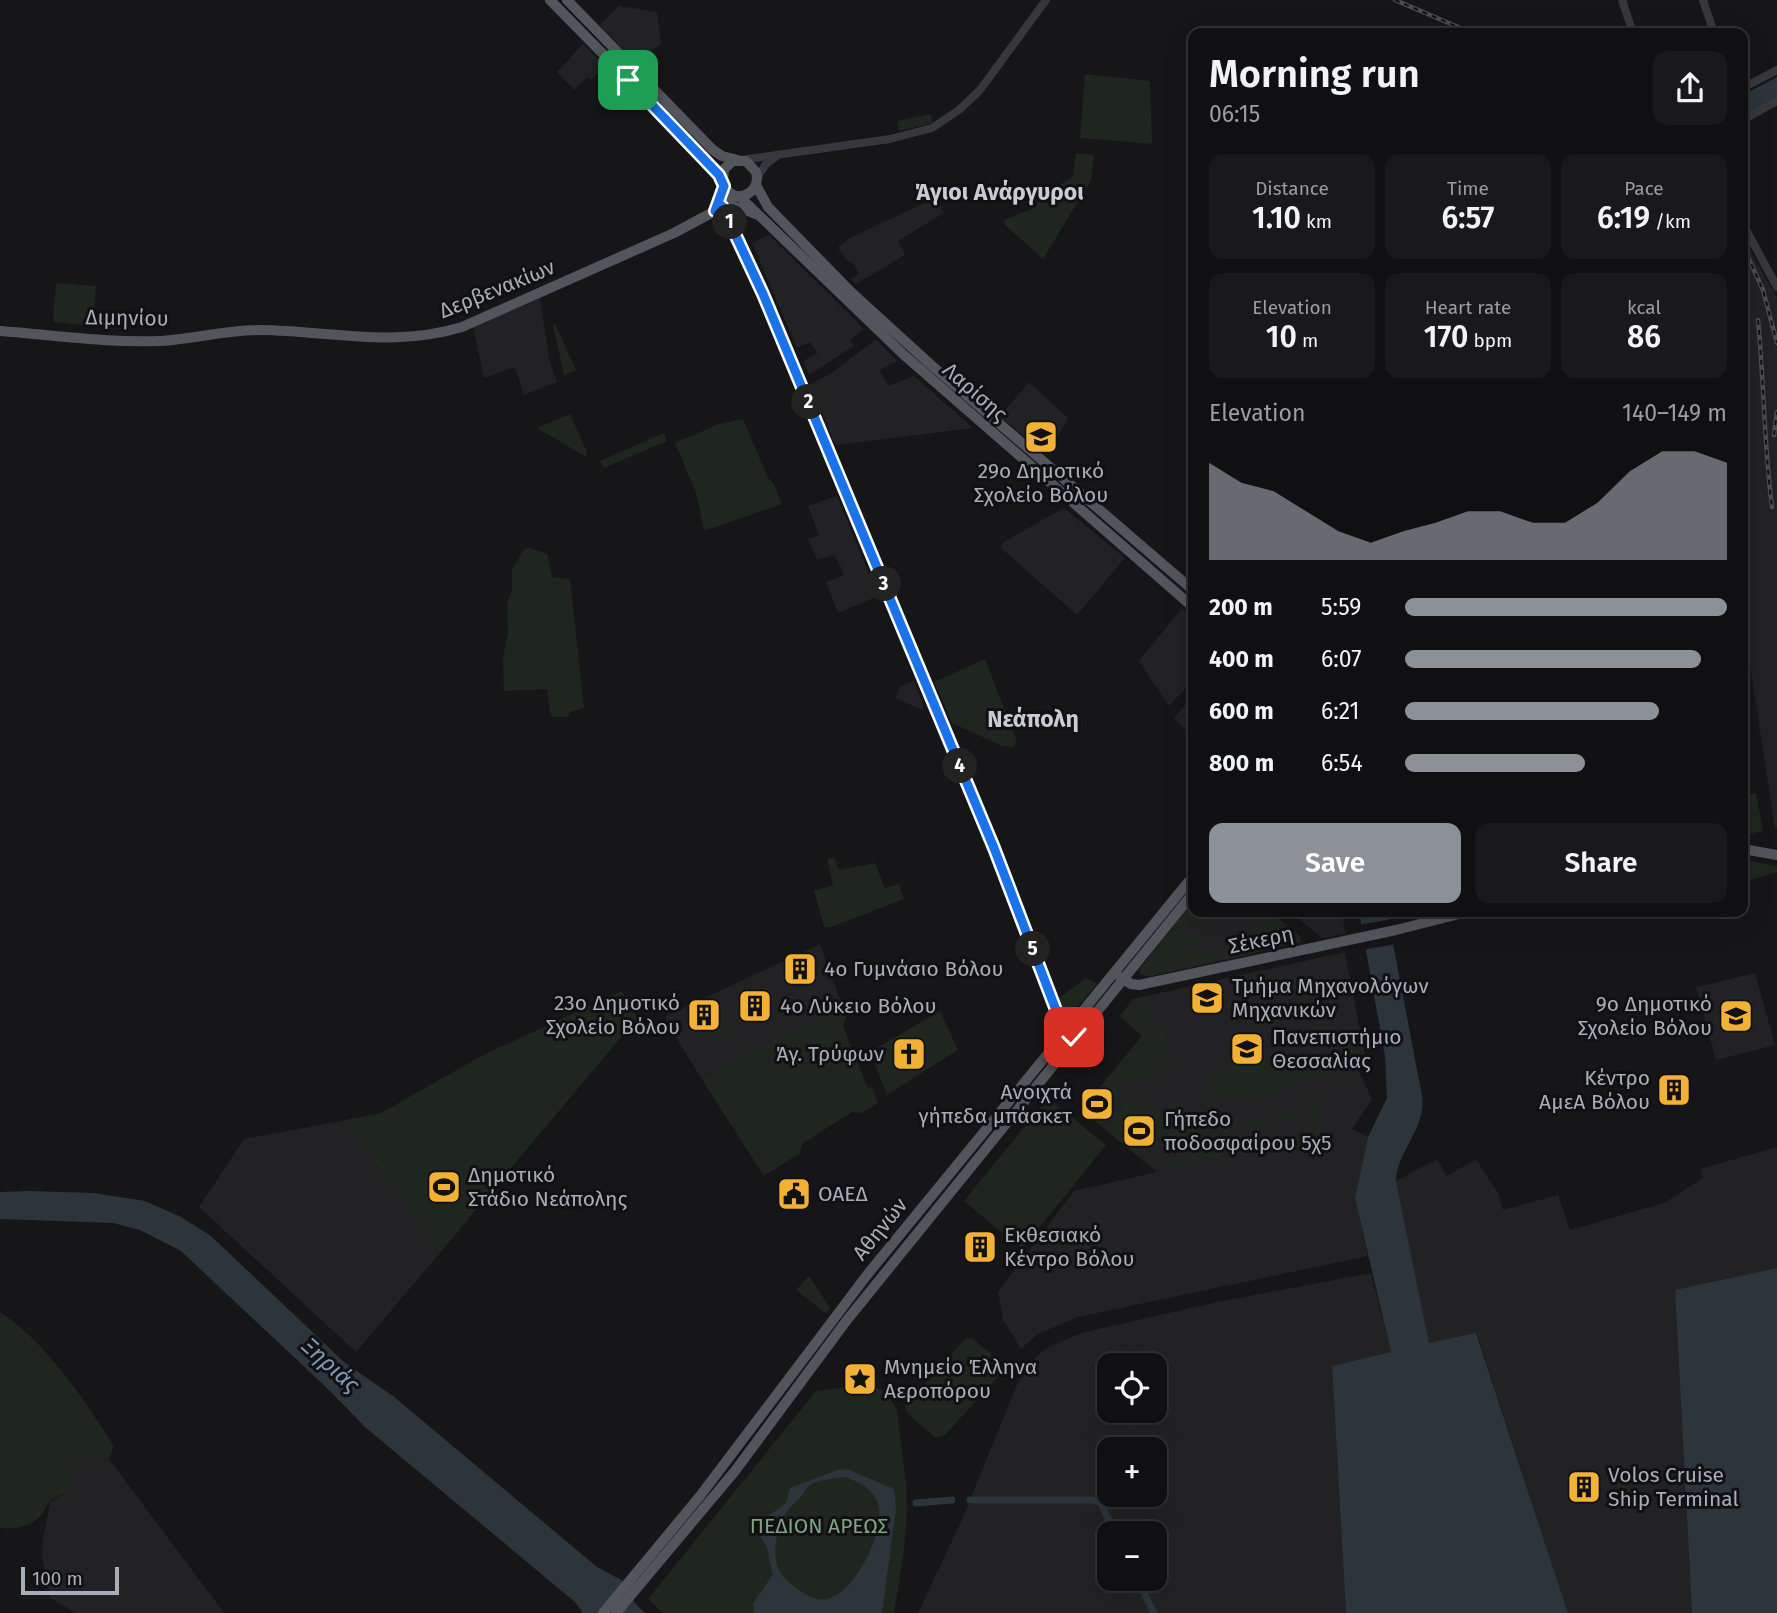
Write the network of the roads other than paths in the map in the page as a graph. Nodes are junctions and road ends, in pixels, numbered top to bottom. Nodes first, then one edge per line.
1 (550, 0) edge
2 (567, 0) edge
3 (1046, 0) edge
4 (1622, 0) edge
5 (1703, 0) edge
6 (1631, 28) edge
7 (1712, 28) edge
8 (1777, 70) edge
9 (1748, 85) edge
10 (1777, 101) edge
11 (1748, 117) edge
12 (780, 154) junction
13 (739, 160) junction
14 (756, 182) junction
15 (723, 185) junction
16 (738, 196) junction
17 (718, 209) junction
18 (773, 226) junction
19 (1748, 233) edge
20 (1777, 287) edge
21 (253, 330) joint
22 (0, 331) edge
23 (1188, 587) edge
24 (1188, 603) edge
25 (1748, 850) edge
26 (1777, 855) edge
27 (1188, 882) edge
28 (1188, 899) edge
29 (1448, 917) edge
30 (1118, 976) junction
31 (1066, 1030) junction
32 (1074, 1037) junction
33 (633, 1585) junction
34 (603, 1613) edge
35 (615, 1613) edge

1 - 15 main road
2 - 13 main road
3 - 12 street
4 - 6 street
5 - 7 street
8 - 9 street
10 - 11 street
12 - 13 street
12 - 14 street
13 - 14 main road
13 - 15 main road
14 - 16 main road
14 - 23 main road, Λαρίσης
15 - 16 main road
15 - 17 main road
16 - 17 main road, Δερβενακίων
16 - 18 main road, Λαρίσης
17 - 18 main road
17 - 21 main road, Δερβενακίων
17 - 31 street
18 - 24 main road, Λαρίσης
19 - 20 street
21 - 22 main road, Διμηνίου
25 - 26 main road
27 - 30 main road, Αθηνών
28 - 30 main road, Αθηνών
29 - 30 main road, Σέκερη
30 - 31 main road, Αθηνών
30 - 32 main road, Αθηνών
31 - 32 street
31 - 33 main road, Αθηνών
32 - 33 main road, Αθηνών
33 - 34 main road, Αθηνών
33 - 35 main road, Αθηνών

